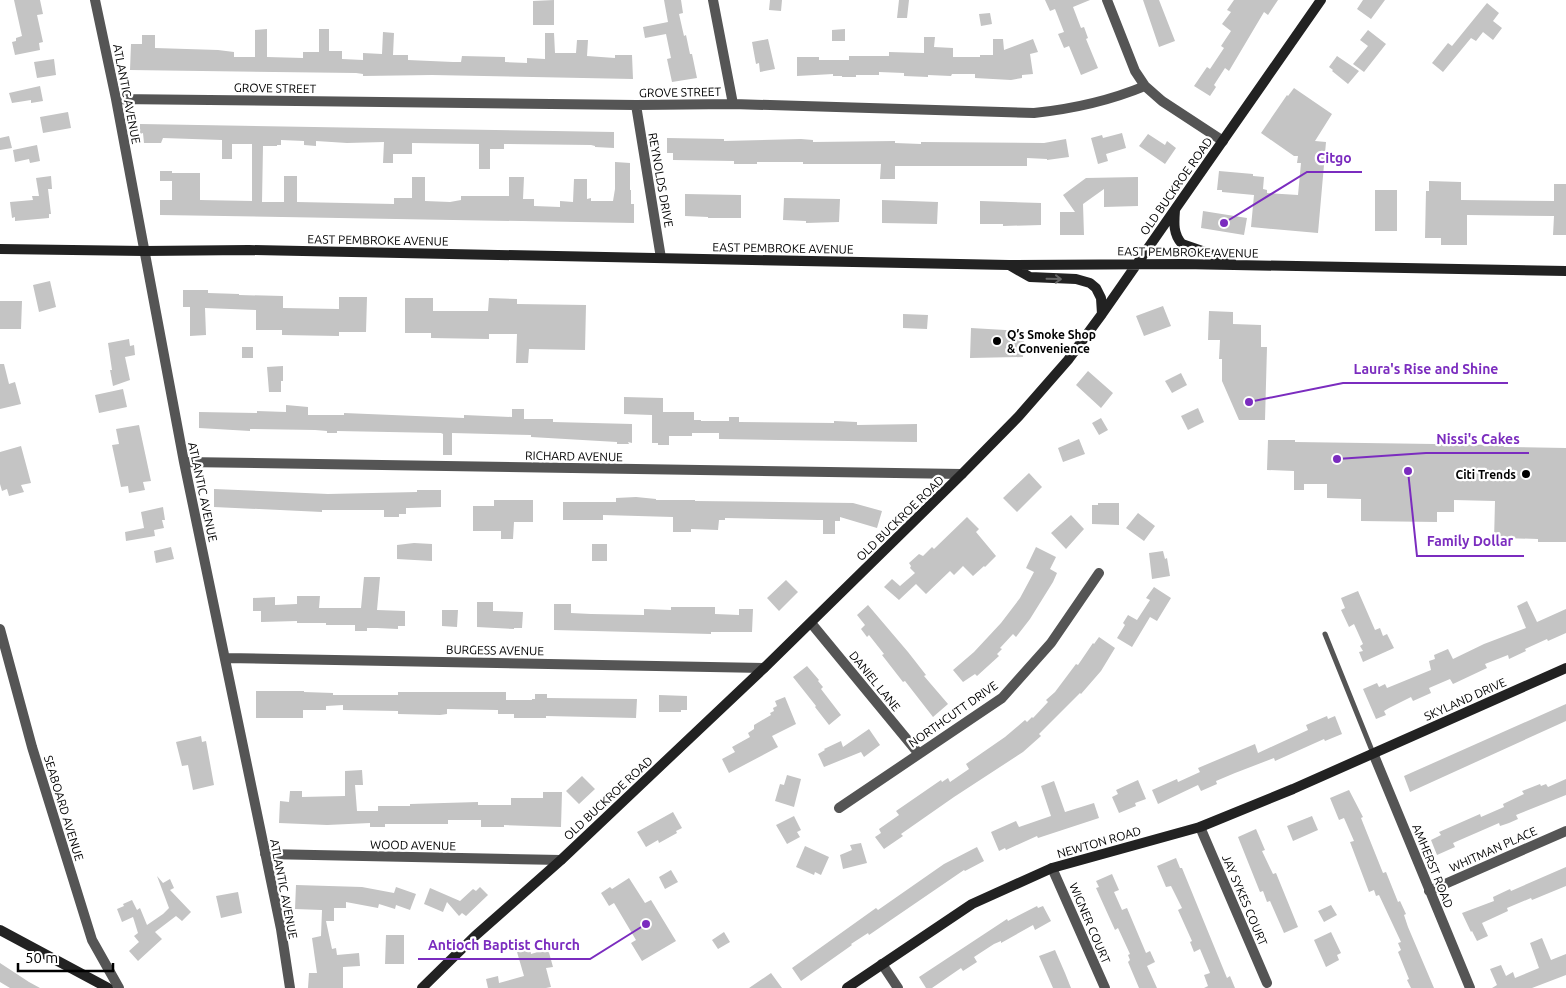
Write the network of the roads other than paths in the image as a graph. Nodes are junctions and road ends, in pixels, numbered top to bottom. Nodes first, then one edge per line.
1 (95, 0) edge
2 (713, 0) edge
3 (1107, 0) edge
4 (1321, 0) edge
5 (1145, 86) junction
6 (116, 99) junction
7 (733, 104) junction
8 (636, 105) junction
9 (1223, 141) junction
10 (1174, 209) junction
11 (0, 250) edge
12 (144, 251) junction
13 (662, 258) junction
14 (1137, 263) junction
15 (1009, 264) junction
16 (1241, 264) junction
17 (1566, 271) edge
18 (1102, 314) junction
19 (184, 462) junction
20 (962, 474) junction
21 (1100, 573) dead end
22 (811, 623) junction
23 (0, 629) edge
24 (1325, 634) dead end
25 (225, 658) junction
26 (764, 668) junction
27 (1566, 668) edge
28 (1373, 753) junction
29 (919, 754) junction
30 (839, 808) dead end
31 (1200, 827) junction
32 (1566, 831) edge
33 (265, 854) junction
34 (561, 860) junction
35 (1052, 868) junction
36 (1429, 891) junction
37 (0, 930) edge
38 (882, 964) junction
39 (1267, 983) dead end
40 (108, 988) edge
41 (119, 988) edge
42 (290, 988) edge
43 (422, 988) edge
44 (847, 988) edge
45 (898, 988) edge
46 (1105, 988) edge
47 (1470, 988) edge

1 - 6 street, ATLANTIC AVENUE
2 - 7 street
3 - 5 street
4 - 9 main road, OLD BUCKROE ROAD
5 - 7 street, GROVE STREET
5 - 9 street
6 - 8 street, GROVE STREET
6 - 12 street, ATLANTIC AVENUE
7 - 8 street, GROVE STREET
8 - 13 street, REYNOLDS DRIVE
9 - 10 main road, OLD BUCKROE ROAD
10 - 14 main road, OLD BUCKROE ROAD
10 - 16 main road
11 - 12 main road, EAST PEMBROKE AVENUE
12 - 13 main road, EAST PEMBROKE AVENUE
12 - 19 street, ATLANTIC AVENUE
13 - 15 main road, EAST PEMBROKE AVENUE
14 - 15 main road, EAST PEMBROKE AVENUE
14 - 16 main road, EAST PEMBROKE AVENUE
14 - 18 main road, OLD BUCKROE ROAD
15 -> 18 main road
16 - 17 main road, EAST PEMBROKE AVENUE
18 - 20 main road, OLD BUCKROE ROAD
19 - 20 street, RICHARD AVENUE
19 - 25 street, ATLANTIC AVENUE
20 - 22 main road, OLD BUCKROE ROAD
21 - 29 street, NORTHCUTT DRIVE
22 - 26 main road, OLD BUCKROE ROAD
22 - 29 street, DANIEL LANE
23 - 41 street, SEABOARD AVENUE
24 - 28 lane
25 - 26 street, BURGESS AVENUE
25 - 33 street, ATLANTIC AVENUE
26 - 34 main road, OLD BUCKROE ROAD
27 - 28 main road, SKYLAND DRIVE
28 - 31 main road, NEWTON ROAD
28 - 36 street, AMHERST ROAD
29 - 30 street, NORTHCUTT DRIVE
31 - 35 main road, NEWTON ROAD
31 - 39 street, JAY SYKES COURT
32 - 36 street, WHITMAN PLACE
33 - 34 street, WOOD AVENUE
33 - 42 street, ATLANTIC AVENUE
34 - 43 main road, OLD BUCKROE ROAD
35 - 38 main road, NEWTON ROAD
35 - 46 street, WIGNER COURT
36 - 47 street, AMHERST ROAD
37 - 40 main road
38 - 44 main road, NEWTON ROAD
38 - 45 street

